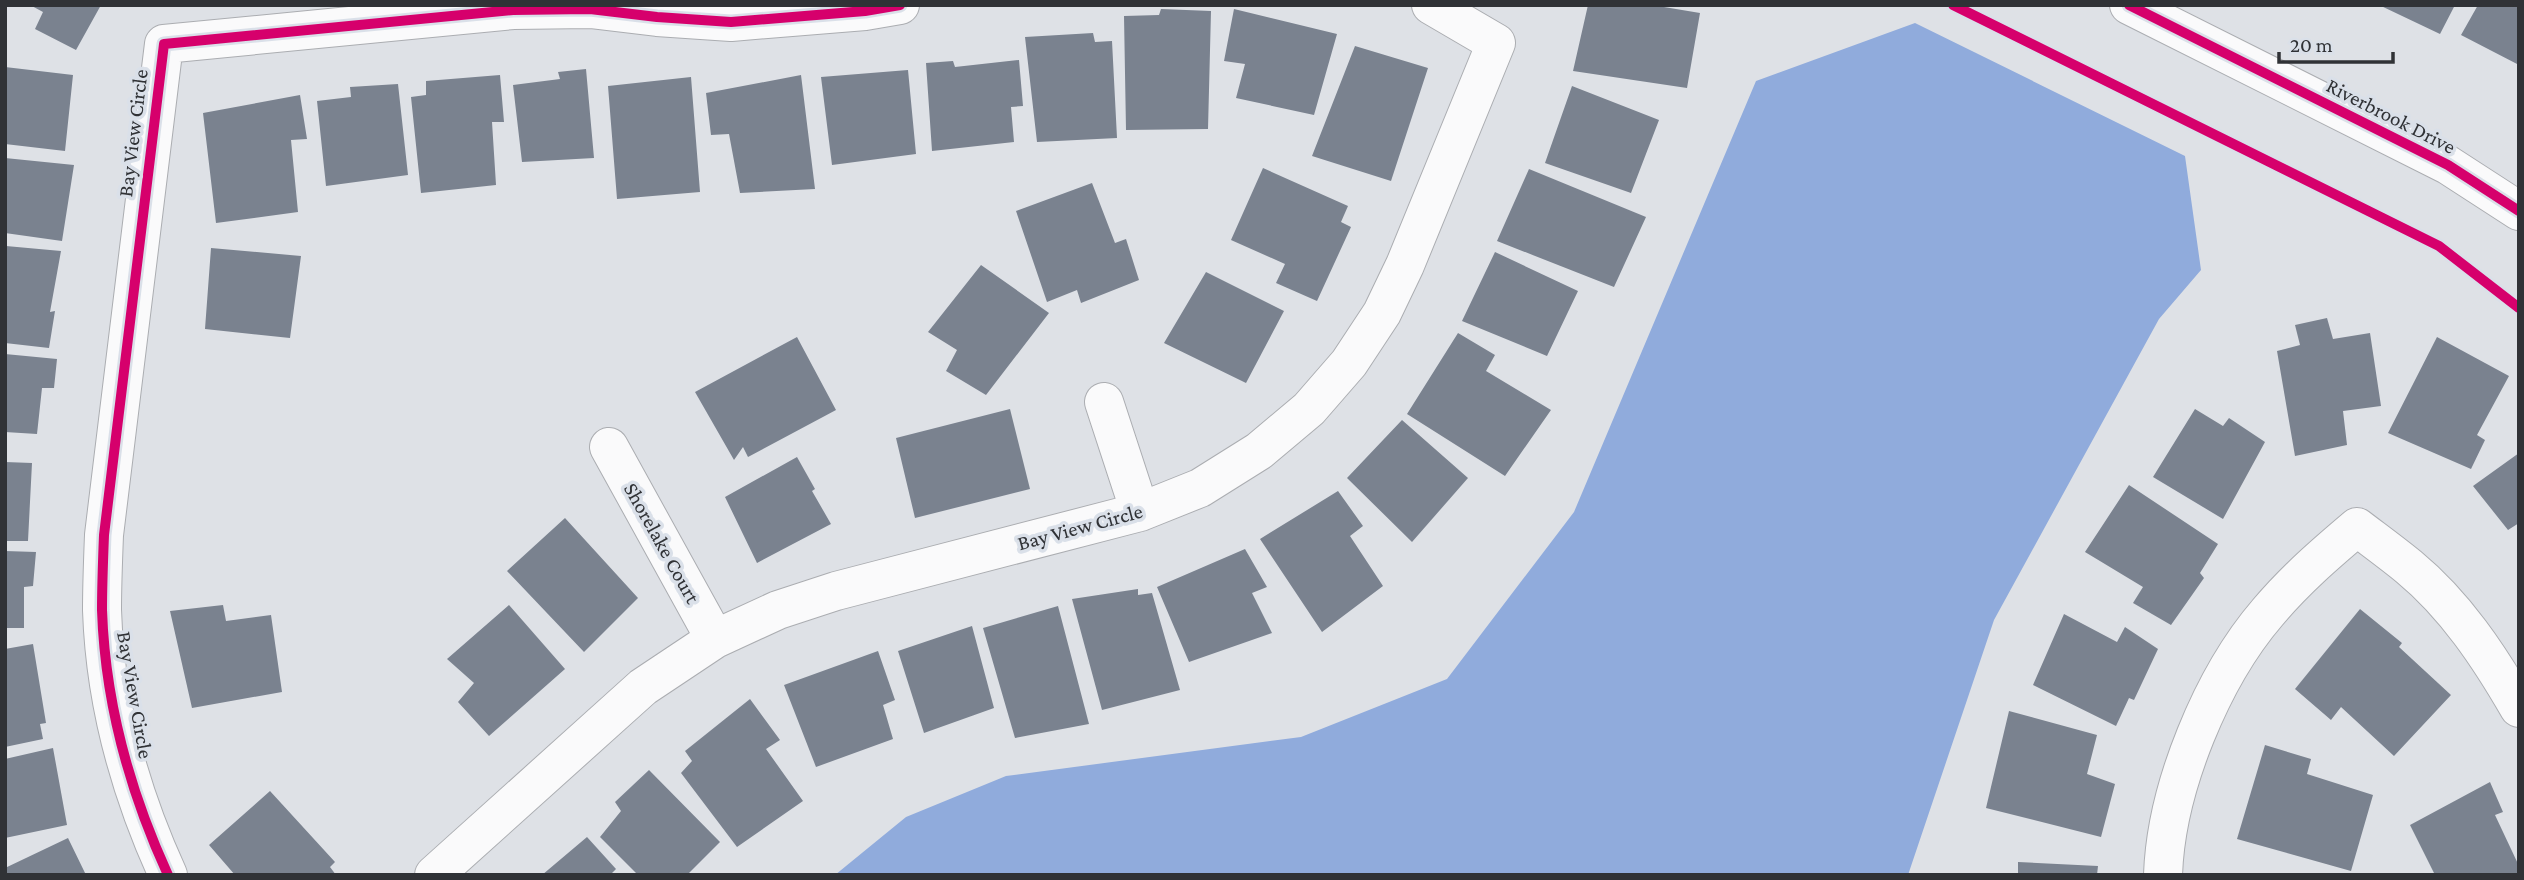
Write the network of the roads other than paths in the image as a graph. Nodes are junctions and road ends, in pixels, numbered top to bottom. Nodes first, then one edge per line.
1 (900, 5) edge
2 (1431, 5) edge
3 (2129, 5) edge
4 (821, 10) edge
5 (2519, 211) edge
6 (1104, 402) dead end
7 (609, 447) dead end
8 (1140, 512) junction
9 (715, 639) junction
10 (2519, 708) edge
11 (168, 875) edge
12 (434, 875) edge
13 (2163, 875) edge

1 - 4 street, Bay View Circle
2 - 8 street, Bay View Circle
3 - 5 street, Riverbrook Drive
4 - 11 street, Bay View Circle
6 - 8 street
7 - 9 street, Shorelake Court
8 - 9 street, Bay View Circle
9 - 12 street, Bay View Circle
10 - 13 street

